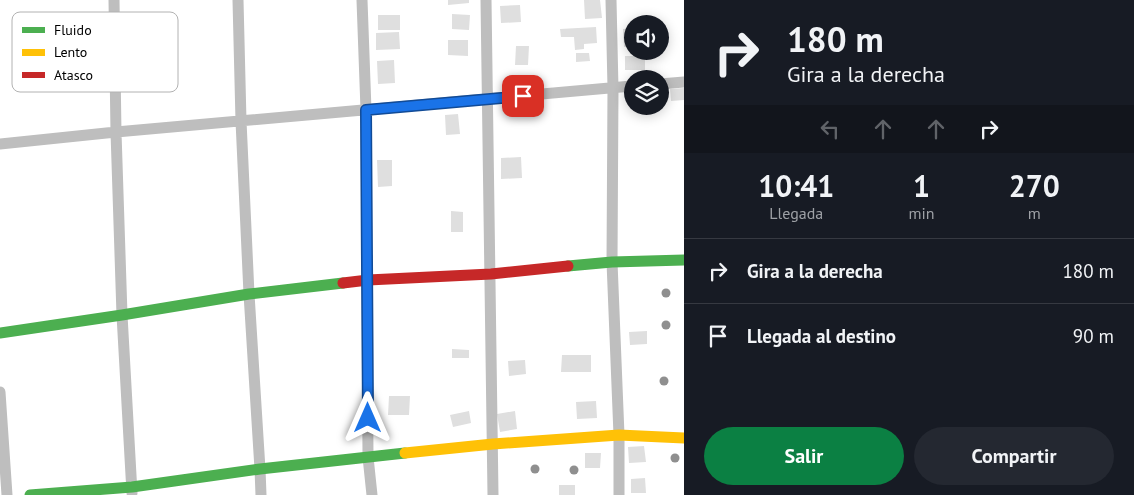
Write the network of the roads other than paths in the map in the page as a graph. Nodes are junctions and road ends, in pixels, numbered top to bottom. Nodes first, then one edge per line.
1 (238, 0) edge
2 (362, 0) edge
3 (486, 0) edge
4 (611, 0) edge
5 (684, 82) edge
6 (669, 83) edge
7 (624, 87) edge
8 (613, 88) junction
9 (115, 92) edge
10 (487, 99) junction
11 (366, 110) junction
12 (241, 121) junction
13 (116, 132) junction
14 (0, 144) edge
15 (684, 260) edge
16 (612, 262) junction
17 (491, 274) junction
18 (368, 280) junction
19 (249, 294) junction
20 (122, 315) junction
21 (0, 333) edge
22 (0, 392) edge
23 (619, 435) junction
24 (684, 438) edge
25 (493, 444) junction
26 (368, 457) junction
27 (260, 469) junction
28 (132, 491) edge
29 (7, 495) edge
30 (30, 495) edge
31 (261, 495) edge
32 (372, 495) edge
33 (493, 495) edge
34 (619, 495) edge

1 - 12 street
2 - 11 street
3 - 10 street
4 - 8 street
5 - 6 street
7 - 8 street
8 - 10 street
8 - 16 street
9 - 13 street
10 - 11 street
10 - 17 street
11 - 12 street
11 - 18 street
12 - 13 street
12 - 19 street
13 - 14 street
13 - 20 street
15 - 16 street
16 - 17 street
16 - 23 street
17 - 18 street
17 - 25 street
18 - 19 street
18 - 26 street
19 - 20 street
19 - 27 street
20 - 21 street
20 - 28 street
22 - 29 street
23 - 24 street
23 - 25 street
23 - 34 street
25 - 26 street
25 - 33 street
26 - 27 street
26 - 32 street
27 - 28 street
27 - 31 street
28 - 30 street

